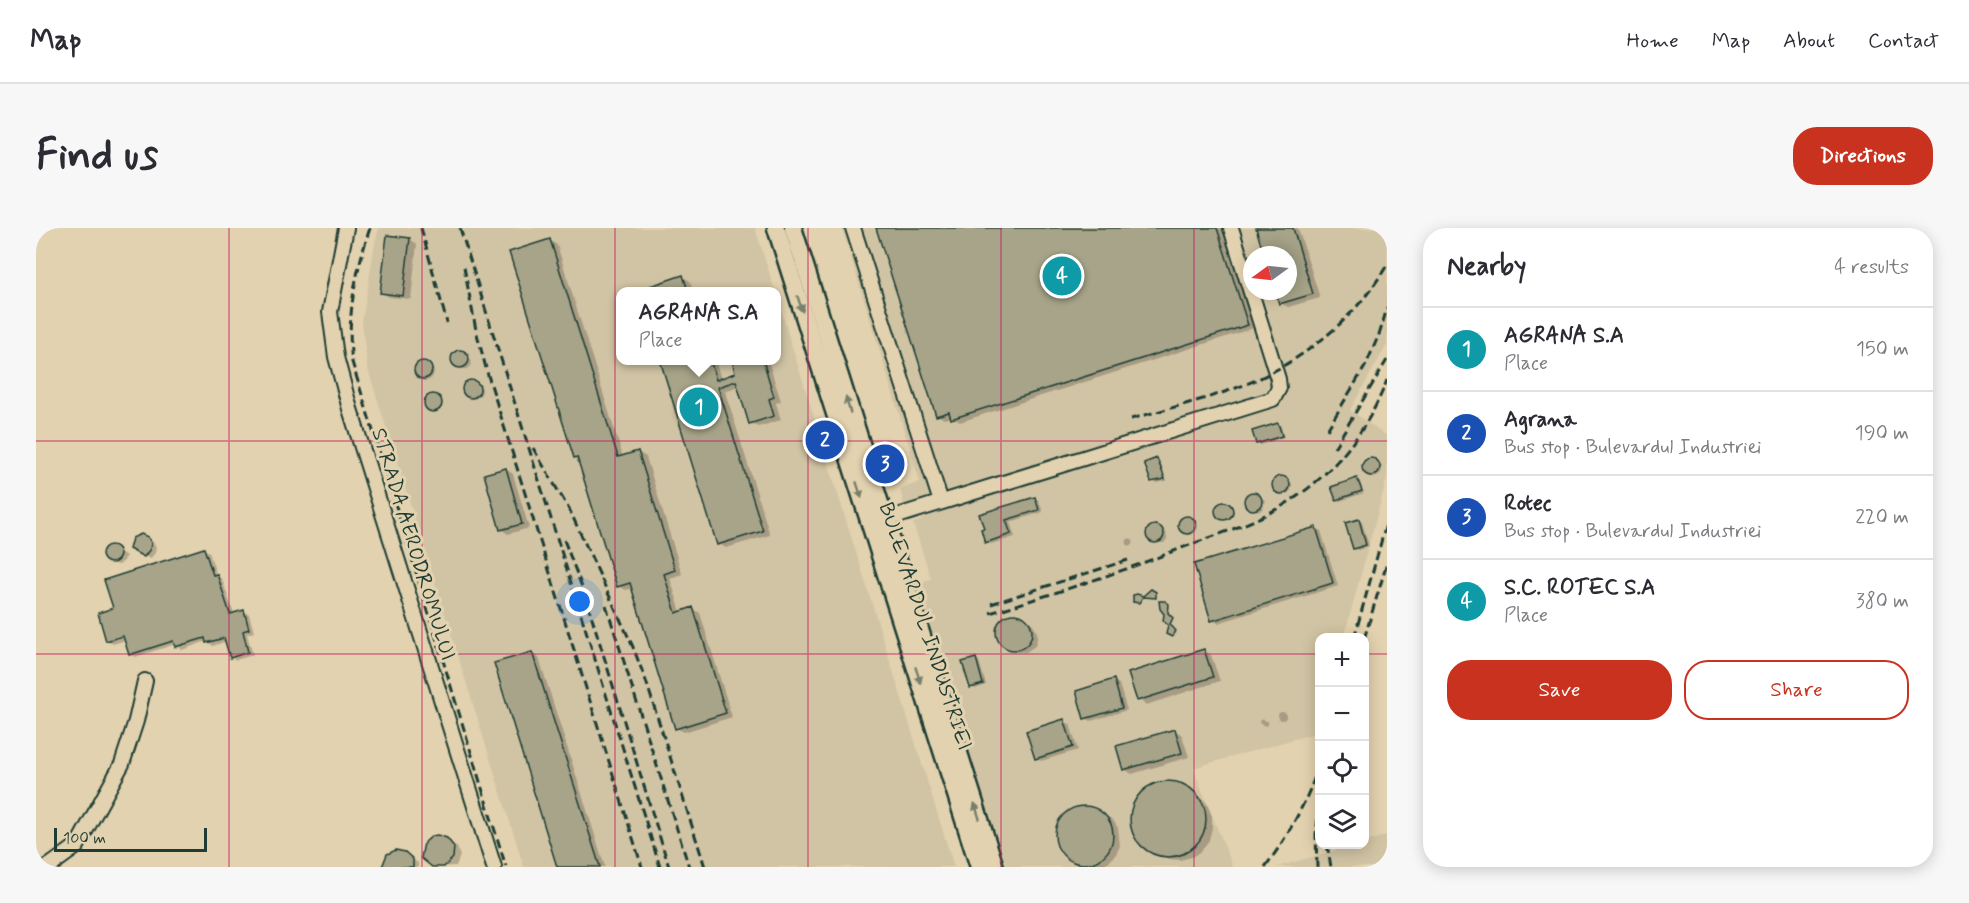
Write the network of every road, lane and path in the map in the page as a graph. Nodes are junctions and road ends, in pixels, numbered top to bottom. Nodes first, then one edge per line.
1 (346, 228) edge
2 (776, 228) edge
3 (793, 228) edge
4 (853, 228) edge
5 (1231, 228) edge
6 (941, 502) junction
7 (877, 522) junction
8 (145, 681) dead end
9 (48, 867) edge
10 (494, 867) edge
11 (979, 867) edge
12 (994, 867) edge

1 - 10 street, STRADA AERODROMULUI
2 -> 7 main road, BULEVARDUL INDUSTRIEI
7 -> 3 main road, BULEVARDUL INDUSTRIEI
4 - 6 street
5 - 6 street
6 - 7 street
7 -> 11 main road, BULEVARDUL INDUSTRIEI
12 -> 7 main road, BULEVARDUL INDUSTRIEI
8 - 9 street

